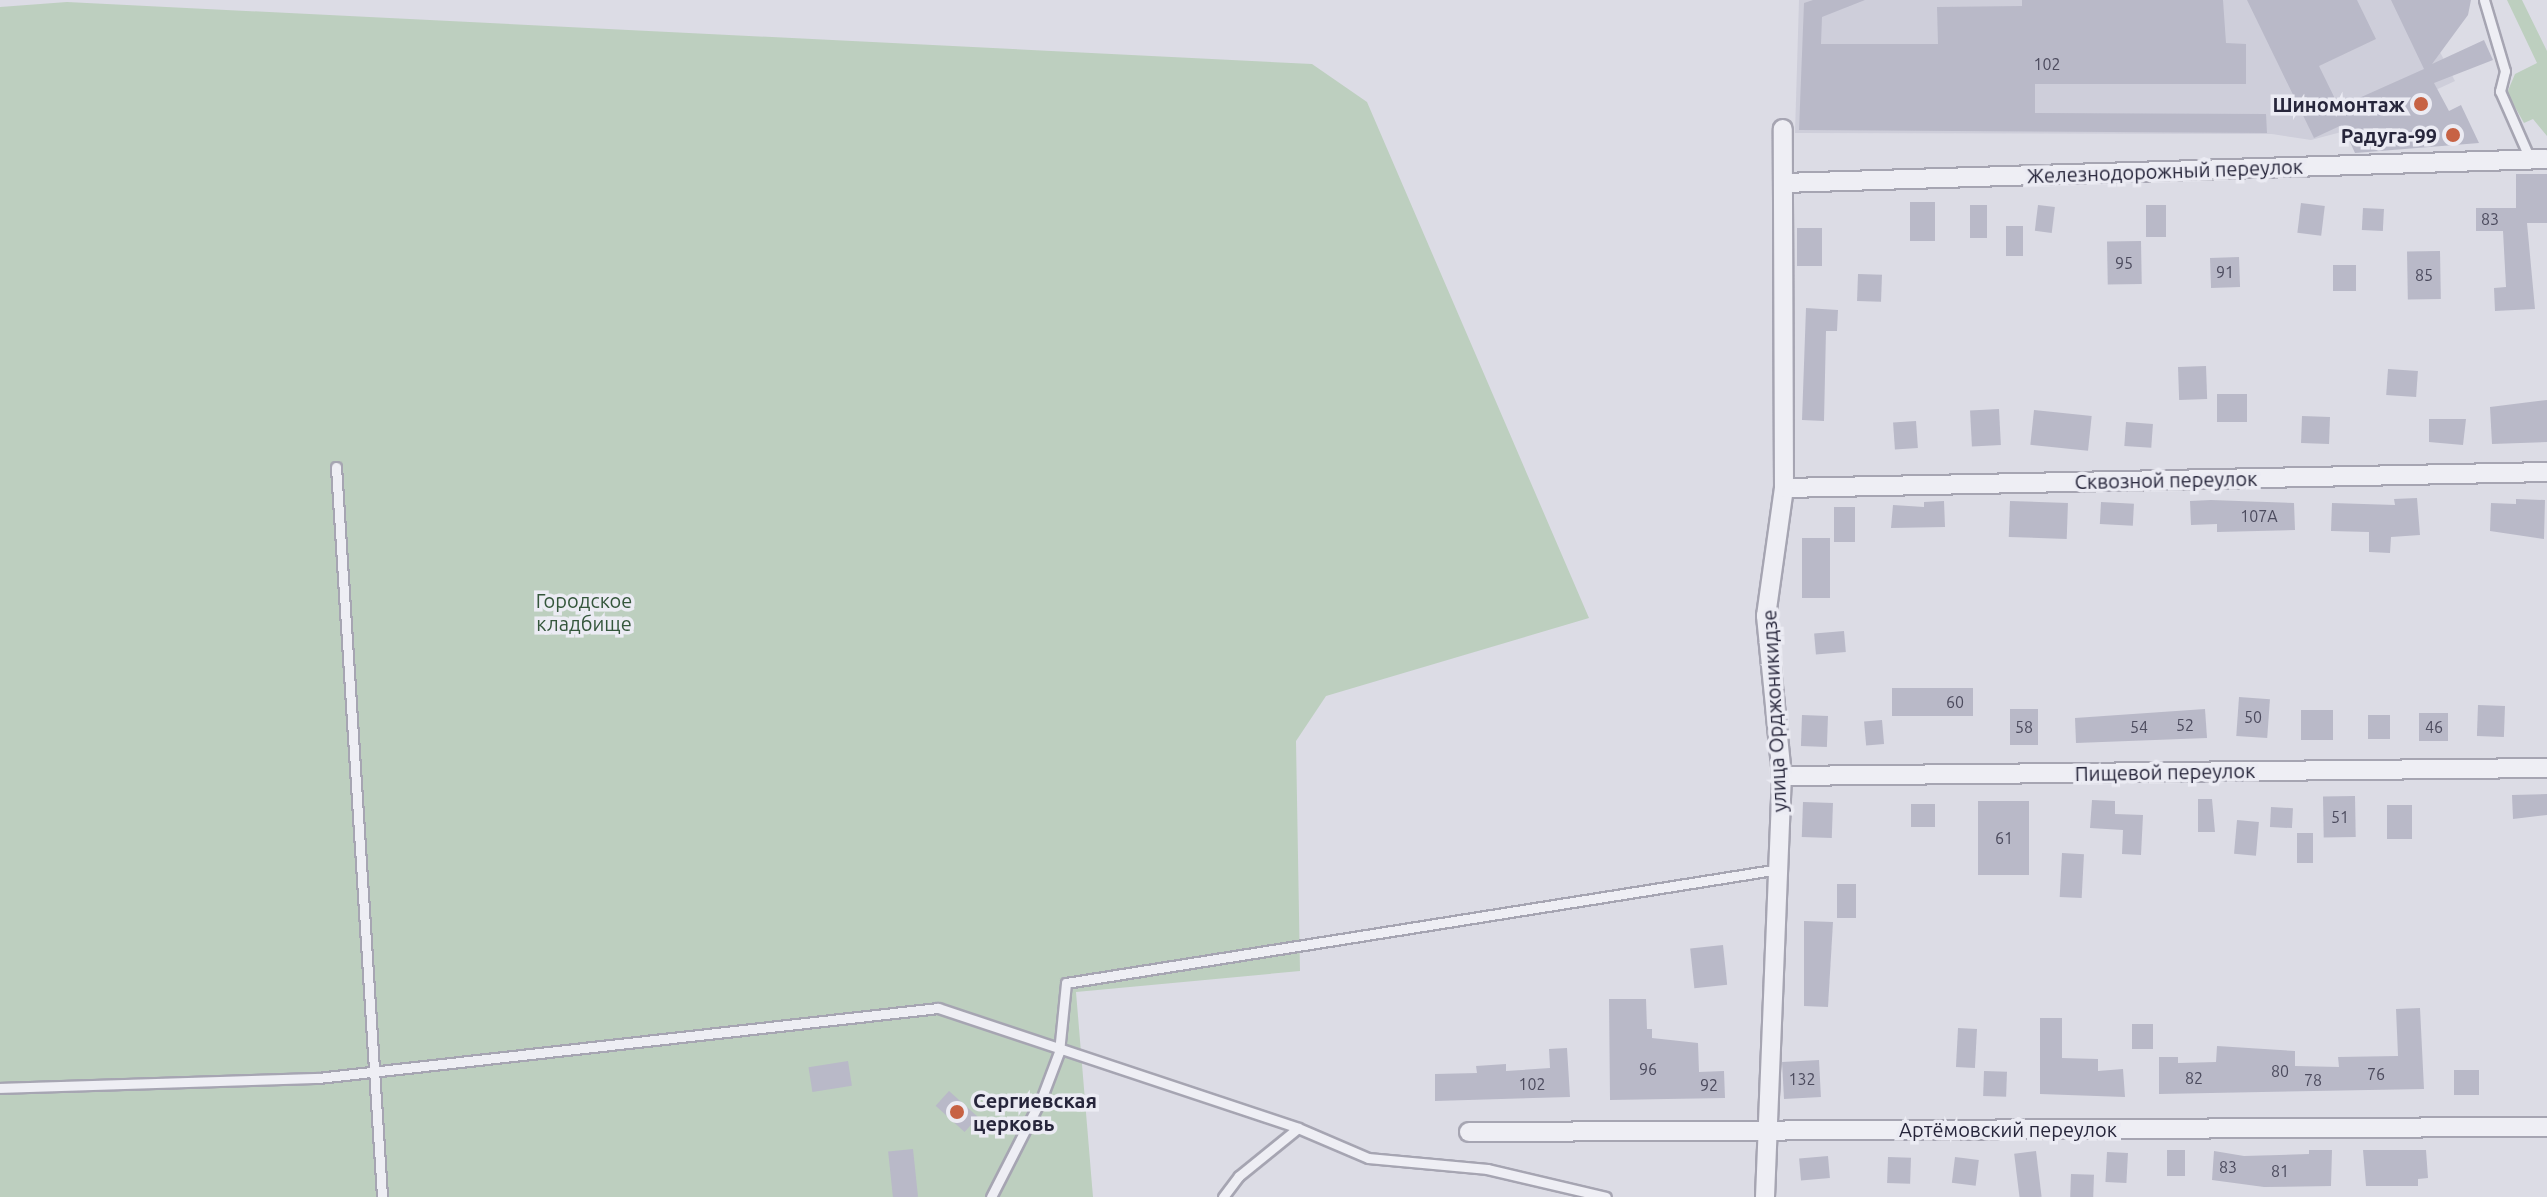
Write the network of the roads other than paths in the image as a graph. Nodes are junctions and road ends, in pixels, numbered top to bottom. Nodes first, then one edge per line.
1 (2484, 0) edge
2 (1783, 129) dead end
3 (2539, 159) edge
4 (1783, 183) junction
5 (336, 467) dead end
6 (2547, 472) edge
7 (1784, 488) junction
8 (2547, 768) edge
9 (1782, 776) junction
10 (1779, 869) junction
11 (1059, 1052) junction
12 (377, 1070) junction
13 (0, 1088) edge
14 (2547, 1127) edge
15 (1298, 1128) junction
16 (1768, 1130) junction
17 (1469, 1132) dead end
18 (382, 1197) edge
19 (991, 1197) edge
20 (1223, 1197) edge
21 (1606, 1197) edge
22 (1765, 1197) edge

1 - 3 lane
2 - 4 street, улица Орджоникидзе
3 - 4 street, Железнодорожный переулок
4 - 7 street, улица Орджоникидзе
5 - 12 lane
6 - 7 street, Сквозной переулок
7 - 9 street, улица Орджоникидзе
8 - 9 street, Пищевой переулок
9 - 10 street, улица Орджоникидзе
10 - 11 lane
10 - 16 street, улица Орджоникидзе
11 - 12 lane
11 - 15 lane
11 - 19 lane
12 - 13 lane
12 - 18 lane
14 - 16 street, Артёмовский переулок
15 - 20 lane
15 - 21 lane
16 - 17 street, Артёмовский переулок
16 - 22 street, улица Орджоникидзе

